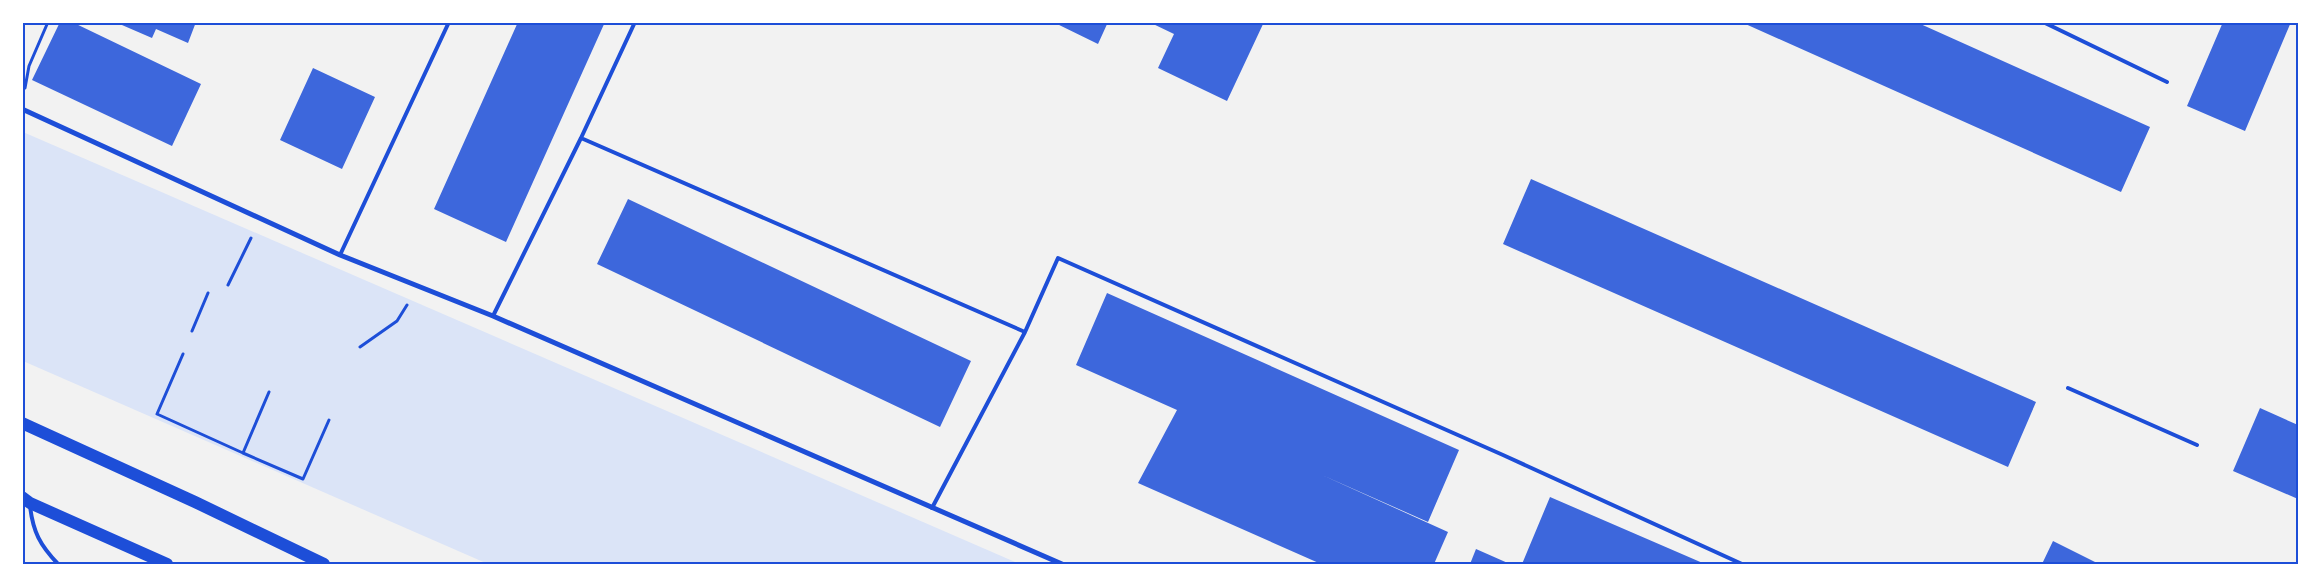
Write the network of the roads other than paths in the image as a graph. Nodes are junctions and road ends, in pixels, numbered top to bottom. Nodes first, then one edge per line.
1 (449, 22) edge
2 (635, 22) edge
3 (2043, 22) edge
4 (2167, 82) dead end
5 (22, 109) edge
6 (581, 138) junction
7 (340, 255) junction
8 (493, 316) junction
9 (1025, 332) junction
10 (2068, 388) dead end
11 (22, 422) edge
12 (2197, 445) dead end
13 (26, 500) edge
14 (932, 508) junction
15 (58, 564) edge
16 (167, 564) edge
17 (324, 564) edge
18 (1062, 564) edge
19 (1742, 564) edge

1 - 7 lane
2 - 6 lane
3 - 4 lane
5 - 7 street
6 - 8 lane
6 - 9 lane
7 - 8 street
8 - 14 street
9 - 14 lane
9 - 19 lane
10 - 12 lane
11 - 17 main road
13 - 15 lane
13 - 16 main road
14 - 18 street

